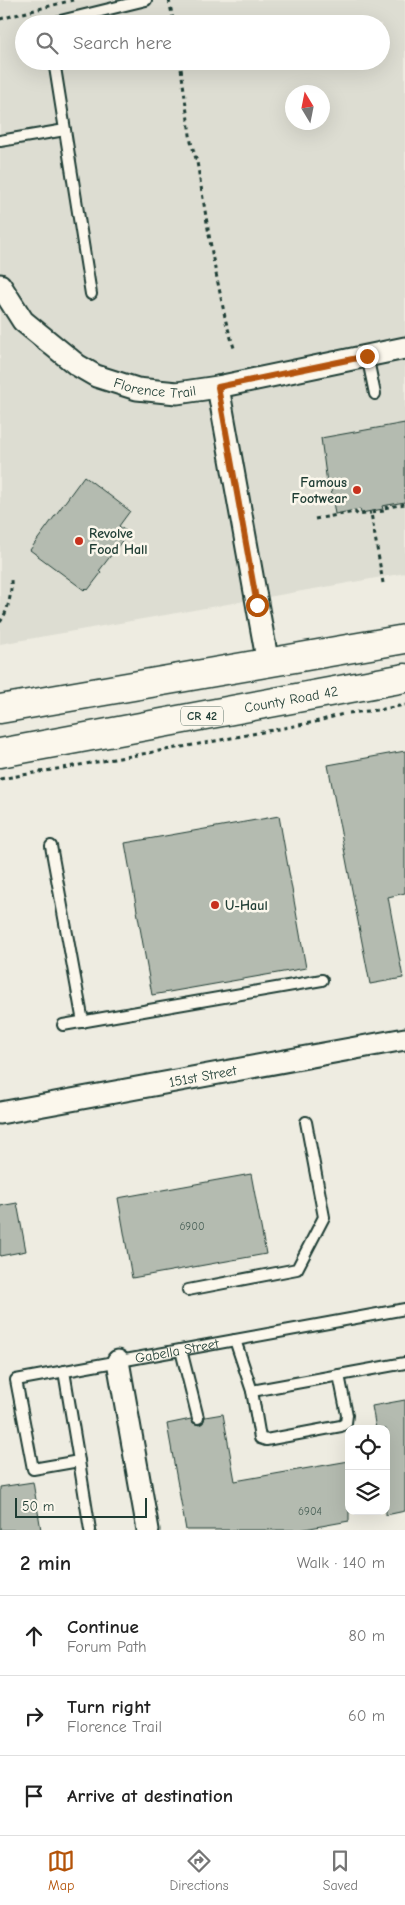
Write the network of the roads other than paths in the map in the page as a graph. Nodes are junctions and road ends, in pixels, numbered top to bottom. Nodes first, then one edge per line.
1 (146, 0) edge
2 (85, 15) edge
3 (55, 70) edge
4 (65, 130) junction
5 (0, 141) edge
6 (0, 285) edge
7 (91, 294) dead end
8 (405, 348) edge
9 (367, 356) junction
10 (218, 387) junction
11 (375, 394) dead end
12 (405, 639) edge
13 (268, 664) junction
14 (405, 678) edge
15 (0, 709) edge
16 (0, 753) edge
17 (51, 846) dead end
18 (322, 980) dead end
19 (83, 1022) junction
20 (63, 1025) dead end
21 (405, 1039) edge
22 (0, 1112) edge
23 (306, 1122) dead end
24 (188, 1290) dead end
25 (405, 1309) edge
26 (236, 1340) junction
27 (181, 1350) junction
28 (118, 1361) junction
29 (405, 1363) edge
30 (64, 1371) junction
31 (339, 1375) junction
32 (252, 1391) junction
33 (198, 1418) dead end
34 (80, 1461) junction
35 (90, 1530) edge
36 (148, 1530) edge

1 - 2 lane
3 - 4 lane
4 - 5 lane
4 - 7 lane
6 - 10 street, Florence Trail
8 - 9 street, Florence Trail
9 - 10 street, Florence Trail
9 - 11 lane
10 - 13 street
12 - 13 highway
13 - 15 highway
14 - 16 highway, County Road 42 / CR 42
17 - 19 lane
18 - 19 lane
19 - 20 lane
21 - 22 street, 151st Street
23 - 24 lane
25 - 26 lane, Gabella Street
26 - 27 lane, Gabella Street
26 - 32 lane
27 - 28 lane, Gabella Street
27 - 33 lane
28 - 30 lane
28 - 36 street, Gabella Street
29 - 31 lane
30 - 34 lane
30 - 34 lane
31 - 32 lane
31 - 32 lane
34 - 35 lane

